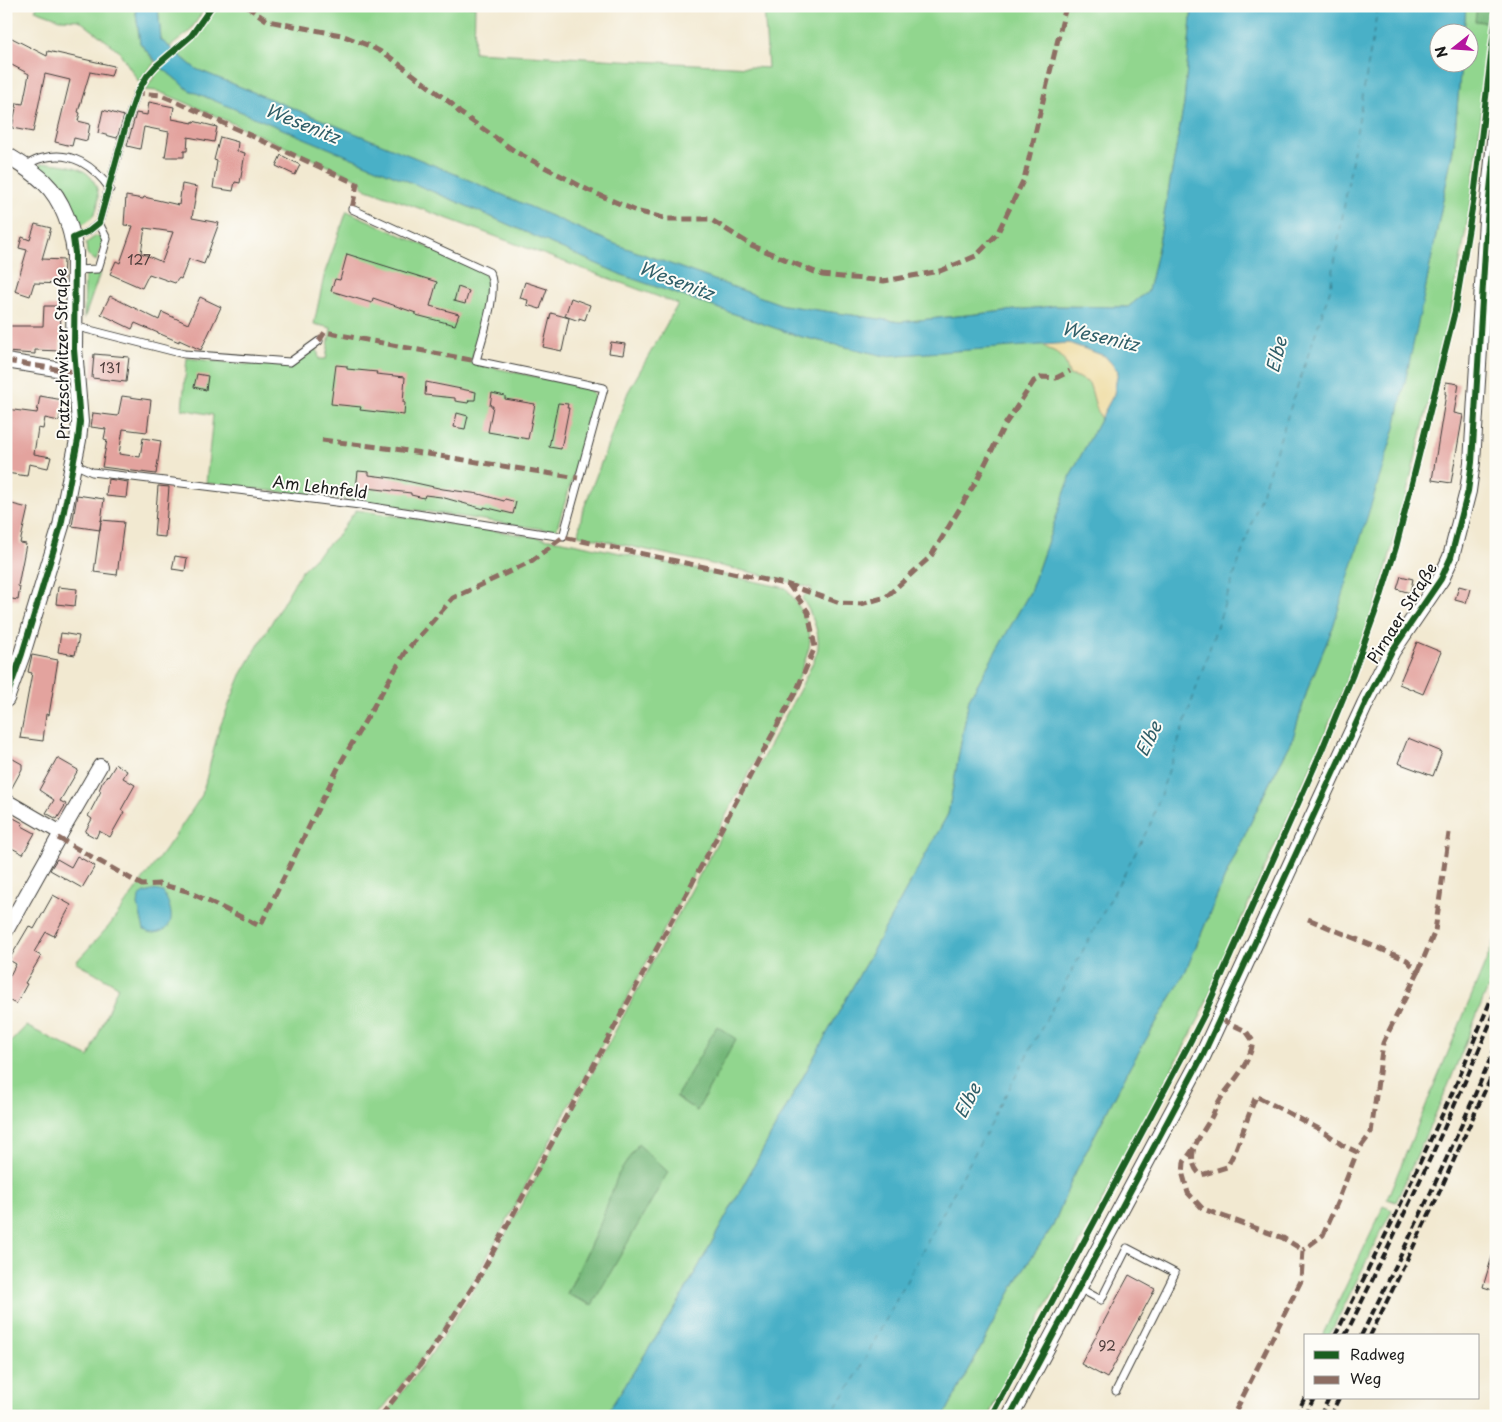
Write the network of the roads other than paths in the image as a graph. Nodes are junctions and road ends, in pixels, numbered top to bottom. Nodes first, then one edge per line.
1 (137, 93) dead end
2 (1496, 131) edge
3 (6, 155) edge
4 (1494, 158) edge
5 (24, 166) junction
6 (110, 189) junction
7 (352, 209) dead end
8 (99, 223) junction
9 (73, 238) junction
10 (74, 270) junction
11 (74, 326) junction
12 (319, 340) dead end
13 (6, 360) edge
14 (75, 372) junction
15 (74, 464) junction
16 (6, 700) edge
17 (100, 766) dead end
18 (6, 801) edge
19 (60, 833) junction
20 (6, 932) edge
21 (1079, 1288) junction
22 (1116, 1391) dead end
23 (1010, 1416) edge

1 - 6 lane
2 - 4 street, Pirnaer Straße
3 - 5 street, Pratzschwitzer Straße
4 - 21 street, Pirnaer Straße
5 - 6 lane
5 - 9 street, Pratzschwitzer Straße
6 - 8 lane
7 - 15 lane, Am Lehnfeld
8 - 9 lane
8 - 10 lane
9 - 10 street, Pratzschwitzer Straße
10 - 11 street, Pratzschwitzer Straße
11 - 12 lane
11 - 14 street, Pratzschwitzer Straße
13 - 14 street
14 - 15 street, Pratzschwitzer Straße
15 - 16 street, Pratzschwitzer Straße
17 - 19 street
18 - 19 street
19 - 20 street
21 - 22 lane
21 - 23 street, Pirnaer Straße

